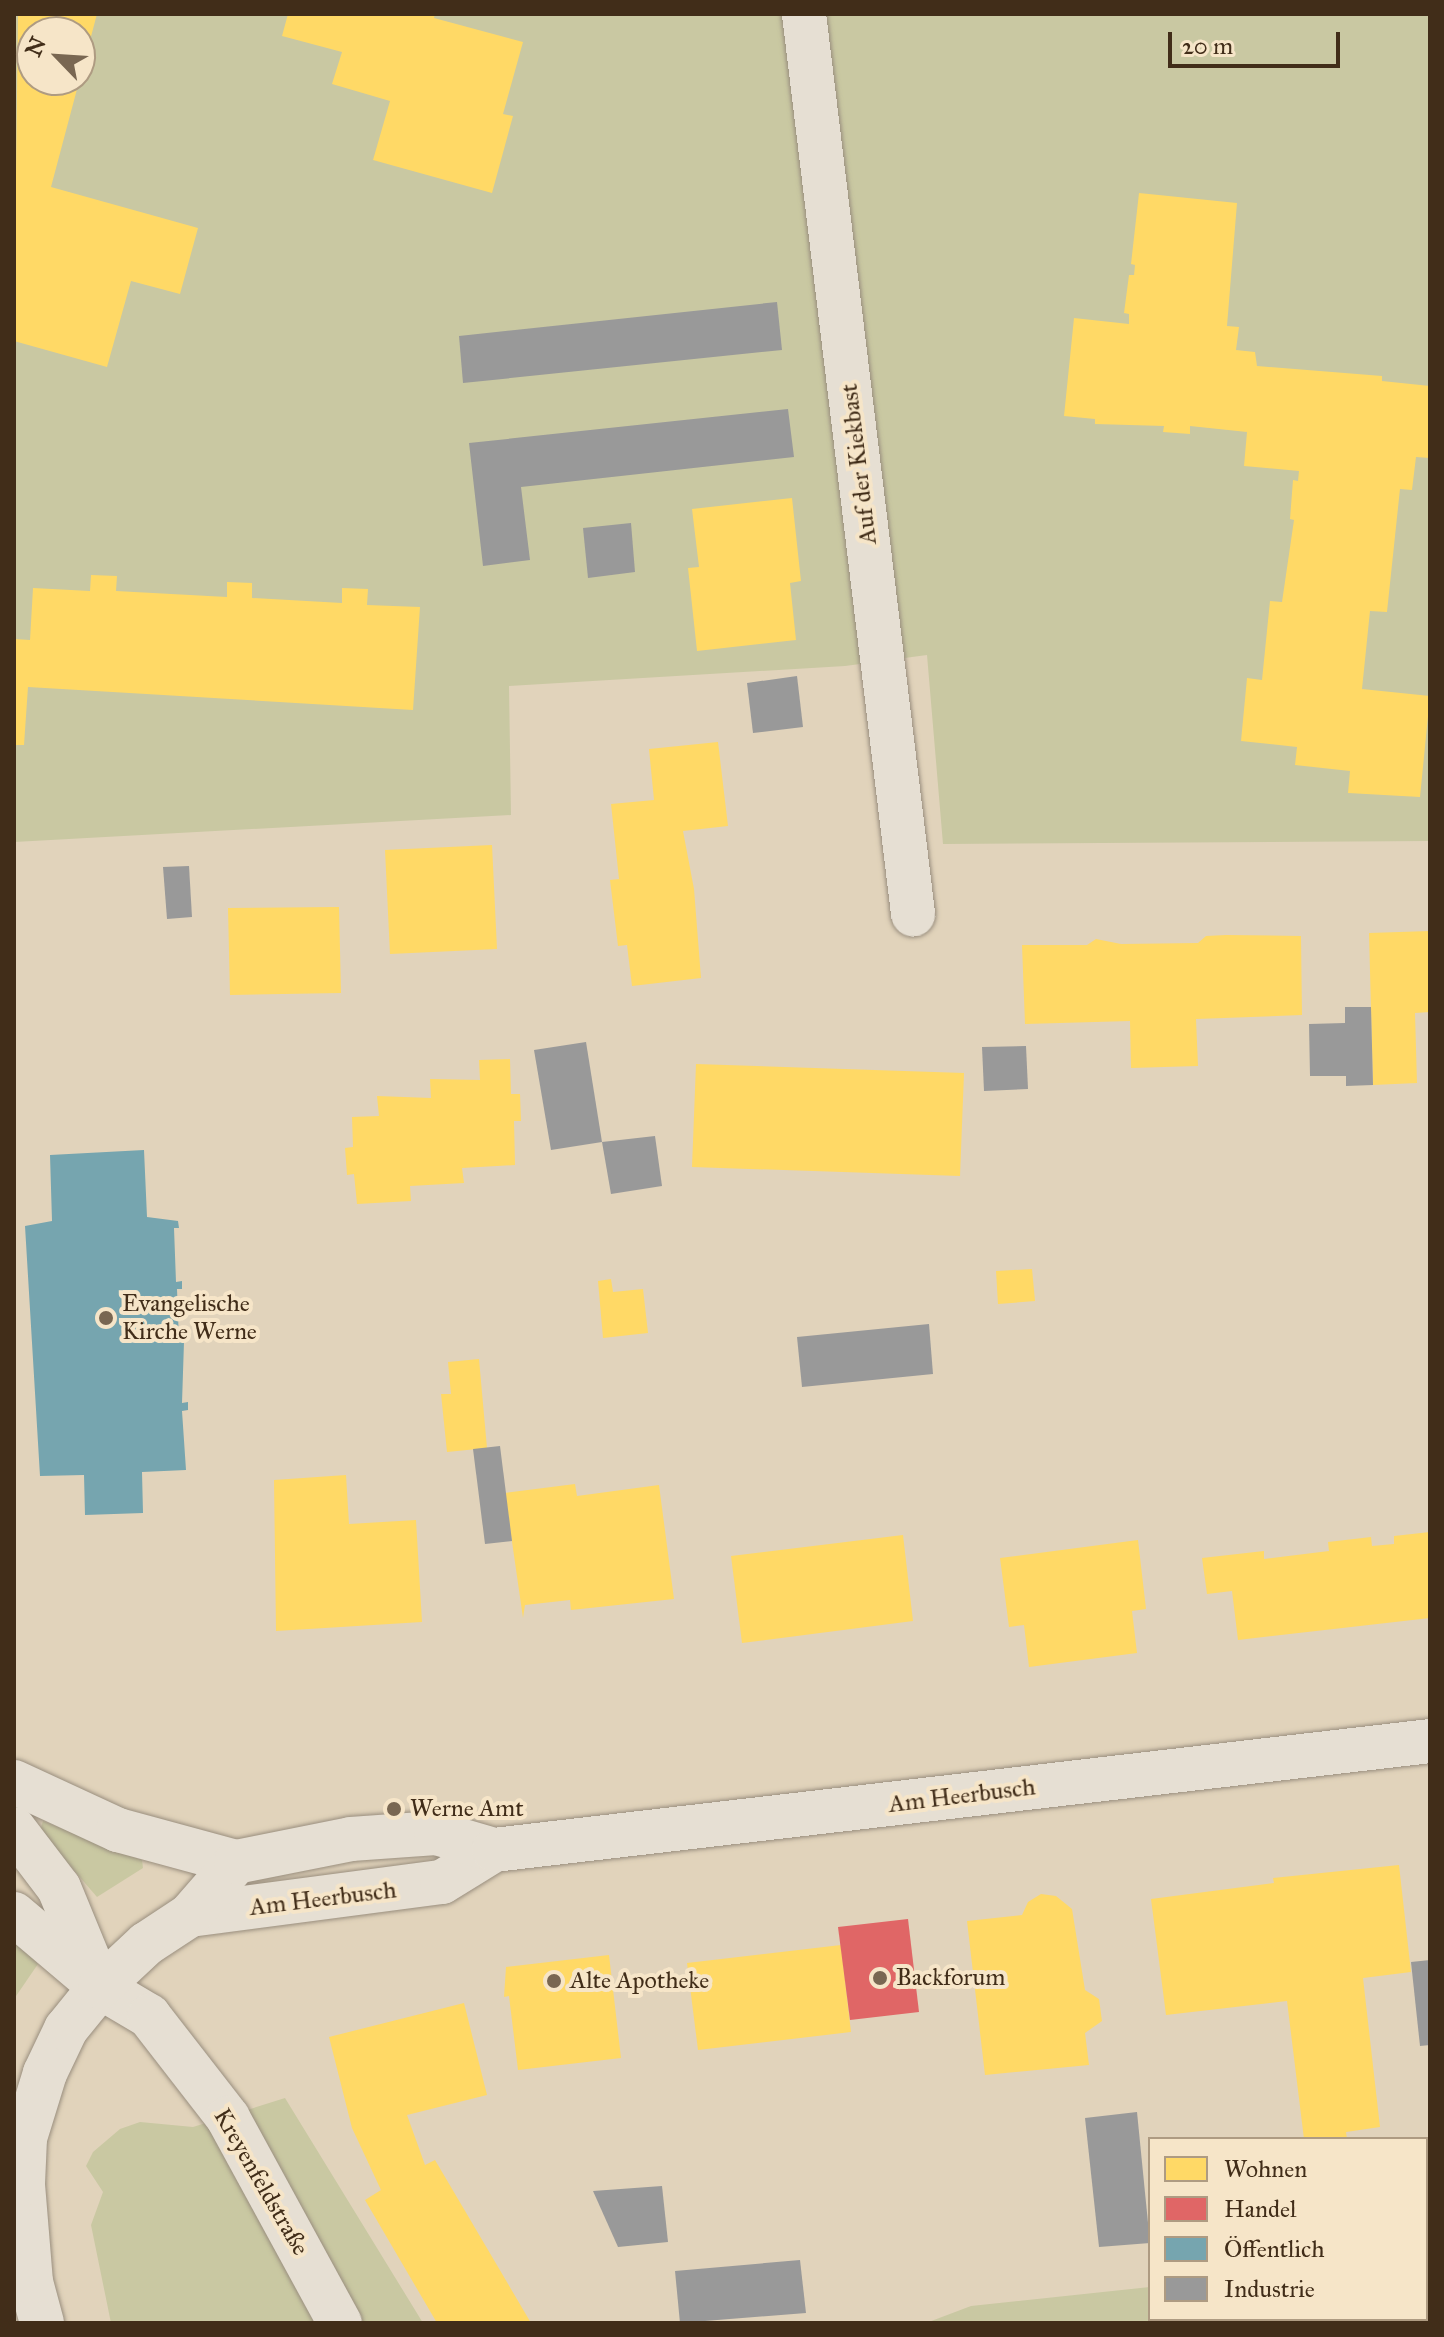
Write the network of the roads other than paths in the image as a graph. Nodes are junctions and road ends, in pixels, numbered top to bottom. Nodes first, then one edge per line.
1 (804, 14) edge
2 (913, 914) dead end
3 (1430, 1741) edge
4 (14, 1782) edge
5 (14, 1829) edge
6 (494, 1850) junction
7 (236, 1862) junction
8 (14, 1914) edge
9 (190, 1915) junction
10 (100, 1987) junction
11 (19, 2121) edge
12 (19, 2186) edge
13 (42, 2323) edge
14 (340, 2323) edge

1 - 2 street, Auf der Kiekbast
3 - 6 street, Am Heerbusch
4 - 7 street
5 - 10 street
6 - 7 street, Am Heerbusch
6 - 9 street, Am Heerbusch
7 - 9 street, Am Heerbusch
8 - 10 street, Kreyenfeldstraße
9 - 10 street, Am Heerbusch
10 - 11 street, Am Heerbusch
10 - 14 street, Kreyenfeldstraße
11 - 12 street, Am Heerbusch
12 - 13 street, Am Heerbusch

